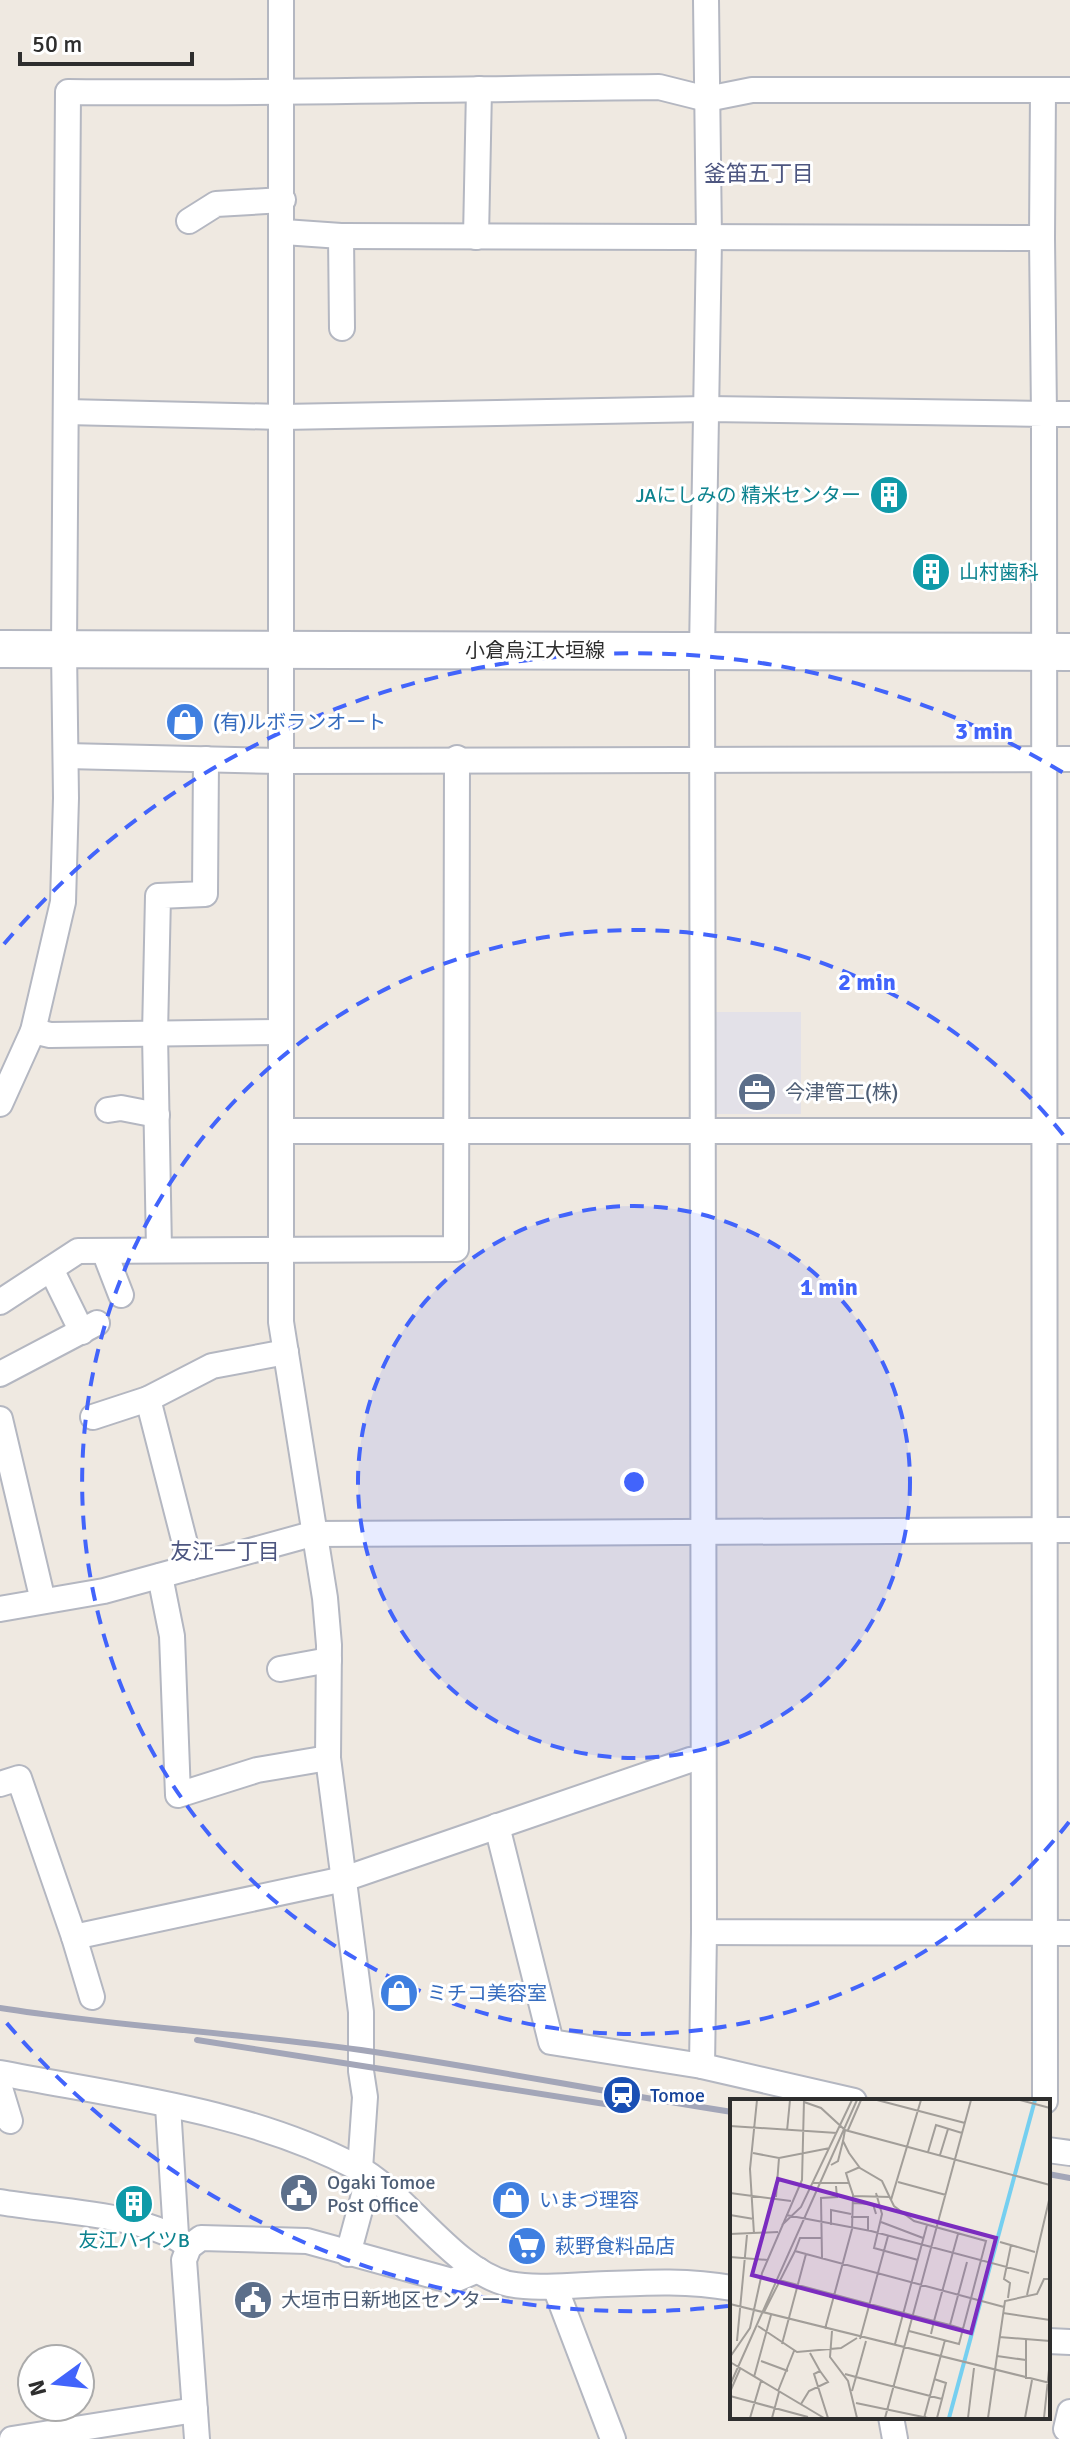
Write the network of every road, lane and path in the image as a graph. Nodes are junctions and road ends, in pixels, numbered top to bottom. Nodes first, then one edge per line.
1 (281, 0) edge
2 (706, 0) edge
3 (479, 89) junction
4 (706, 90) junction
5 (1043, 90) junction
6 (1070, 90) edge
7 (282, 94) junction
8 (283, 200) junction
9 (189, 221) dead end
10 (284, 232) junction
11 (341, 236) junction
12 (476, 237) junction
13 (1042, 238) junction
14 (709, 239) junction
15 (342, 328) dead end
16 (706, 409) junction
17 (66, 412) junction
18 (1044, 414) junction
19 (1070, 414) edge
20 (282, 417) junction
21 (0, 649) edge
22 (64, 649) junction
23 (280, 650) junction
24 (702, 651) junction
25 (1057, 652) edge
26 (66, 756) junction
27 (457, 758) junction
28 (702, 758) junction
29 (206, 759) junction
30 (1044, 759) junction
31 (1070, 759) edge
32 (280, 761) junction
33 (33, 1031) junction
34 (281, 1032) junction
35 (155, 1034) junction
36 (0, 1104) edge
37 (108, 1110) dead end
38 (157, 1115) junction
39 (456, 1130) junction
40 (703, 1130) junction
41 (282, 1131) junction
42 (1044, 1131) junction
43 (1070, 1131) edge
44 (281, 1248) junction
45 (159, 1250) junction
46 (104, 1251) junction
47 (51, 1269) junction
48 (121, 1295) dead end
49 (0, 1302) edge
50 (286, 1352) junction
51 (0, 1374) edge
52 (148, 1399) junction
53 (93, 1417) dead end
54 (0, 1419) edge
55 (1045, 1530) junction
56 (1070, 1530) edge
57 (702, 1531) junction
58 (312, 1534) junction
59 (191, 1567) junction
60 (160, 1576) junction
61 (43, 1601) junction
62 (0, 1609) edge
63 (329, 1660) junction
64 (280, 1669) dead end
65 (328, 1758) junction
66 (703, 1759) junction
67 (0, 1784) edge
68 (497, 1826) junction
69 (344, 1879) junction
70 (704, 1932) junction
71 (1045, 1933) junction
72 (1070, 1933) edge
73 (74, 1937) junction
74 (92, 1997) dead end
75 (702, 2066) junction
76 (0, 2073) edge
77 (0, 2088) edge
78 (845, 2099) edge
79 (1045, 2099) edge
80 (168, 2106) junction
81 (10, 2121) dead end
82 (1050, 2150) edge
83 (1070, 2153) edge
84 (360, 2169) junction
85 (0, 2202) edge
86 (183, 2241) junction
87 (348, 2254) junction
88 (478, 2270) junction
89 (555, 2287) junction
90 (730, 2288) edge
91 (1050, 2341) edge
92 (1070, 2342) edge
93 (195, 2410) junction
94 (891, 2419) edge
95 (12, 2439) edge
96 (197, 2439) edge
97 (613, 2439) edge
98 (895, 2439) edge

1 - 7 street
2 - 4 street
3 - 4 street
3 - 7 street
3 - 12 street
4 - 5 street
4 - 14 street
5 - 6 street
5 - 13 street
7 - 8 street
7 - 17 street
8 - 9 street
8 - 10 street
10 - 11 street
10 - 20 street
11 - 12 street
11 - 15 street
12 - 14 street
13 - 14 street
13 - 18 street
14 - 16 street
16 - 18 street
16 - 20 street
16 - 24 street
17 - 20 street
17 - 22 street
18 - 19 street
18 - 25 street
20 - 23 street
21 - 22 main road, 小倉烏江大垣線
22 - 23 main road, 小倉烏江大垣線
22 - 26 street
23 - 24 main road, 小倉烏江大垣線
23 - 32 street
24 - 25 main road, 小倉烏江大垣線
24 - 28 street
25 - 30 street
26 - 29 street
26 - 33 street
27 - 28 street
27 - 32 street
27 - 39 street
28 - 30 street
28 - 40 street
29 - 32 street
29 - 35 street
30 - 31 street
30 - 42 street
32 - 34 street
33 - 35 street
33 - 36 street
34 - 35 street
34 - 41 street
35 - 38 street
37 - 38 street
38 - 45 street
39 - 40 street
39 - 41 street
39 - 44 street
40 - 42 street
40 - 57 street
41 - 44 street
42 - 43 street
42 - 55 street
44 - 45 street
44 - 50 street
45 - 46 street
46 - 47 street
46 - 48 street
47 - 49 street
47 - 51 street
50 - 52 street
50 - 58 street
52 - 53 street
52 - 59 street
54 - 61 street
55 - 56 street
55 - 57 street
55 - 71 street
57 - 58 street
57 - 66 street
58 - 59 street
58 - 63 street
59 - 60 street
60 - 61 street
60 - 65 street
61 - 62 street
63 - 64 street
63 - 65 street
65 - 69 street
66 - 68 street
66 - 70 street
67 - 73 street
68 - 69 street
68 - 75 street
69 - 73 street
69 - 84 street
70 - 71 street
70 - 75 street
71 - 72 street
71 - 79 street
73 - 74 street
75 - 78 street
76 - 80 street
77 - 81 street
80 - 84 street
80 - 86 street
82 - 83 street
84 - 87 street
84 - 88 street
85 - 86 street
86 - 87 street
86 - 93 street
87 - 88 street
88 - 89 street
89 - 90 street
89 - 97 street
91 - 92 street
93 - 95 street
93 - 96 street
94 - 98 street

